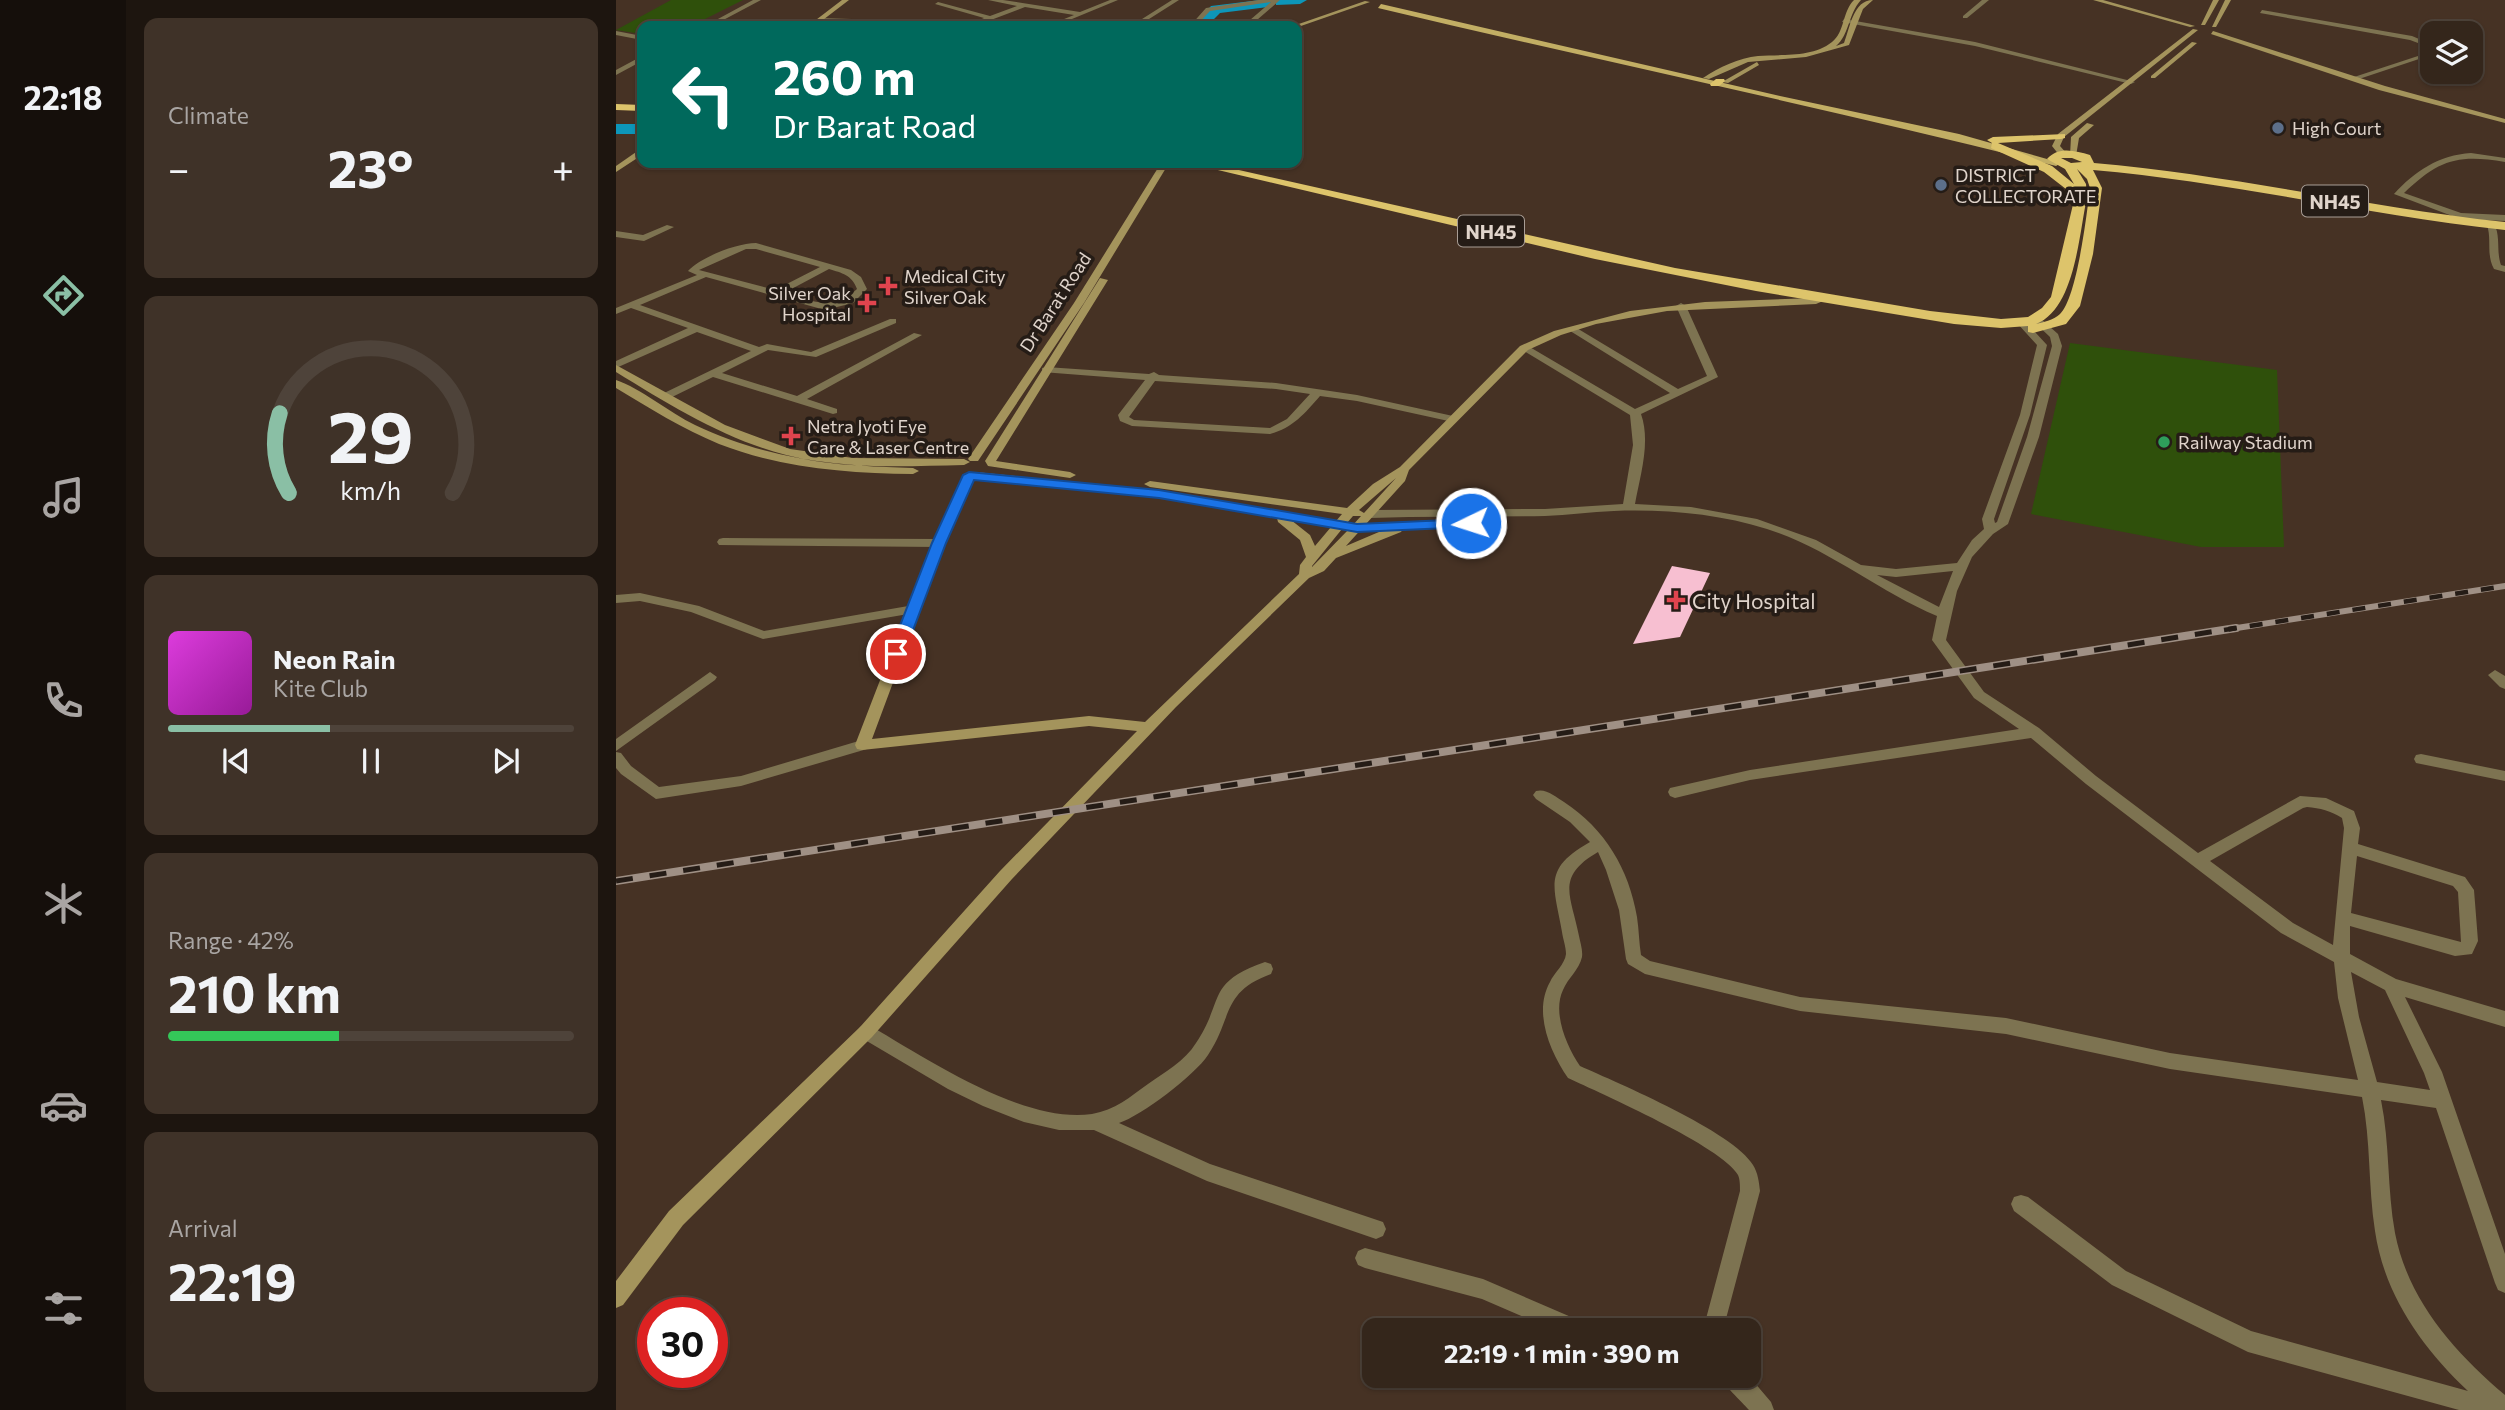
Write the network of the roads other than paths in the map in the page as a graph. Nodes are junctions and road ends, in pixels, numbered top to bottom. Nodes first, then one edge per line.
1 (758, 0) edge
2 (846, 0) edge
3 (991, 0) edge
4 (1115, 0) edge
5 (1176, 0) edge
6 (1274, 0) edge
7 (1858, 0) edge
8 (1870, 0) edge
9 (1986, 0) edge
10 (2096, 0) edge
11 (2216, 0) edge
12 (2228, 0) edge
13 (1377, 2) edge
14 (938, 4) dead end
15 (1028, 5) junction
16 (2262, 12) dead end
17 (1081, 14) junction
18 (1965, 17) dead end
19 (990, 18) junction
20 (820, 20) joint
21 (718, 21) edge
22 (852, 21) edge
23 (982, 21) edge
24 (1063, 21) edge
25 (1142, 21) edge
26 (1198, 21) edge
27 (1251, 21) edge
28 (1843, 22) junction
29 (1856, 23) junction
30 (1302, 24) edge
31 (2194, 28) junction
32 (2209, 29) junction
33 (616, 33) edge
34 (637, 37) edge
35 (637, 61) edge
36 (616, 73) edge
37 (2353, 79) junction
38 (1717, 81) junction
39 (2131, 82) junction
40 (2145, 83) dead end
41 (616, 109) edge
42 (637, 112) edge
43 (2106, 113) dead end
44 (2505, 121) edge
45 (2061, 136) junction
46 (1994, 143) junction
47 (637, 156) edge
48 (637, 159) edge
49 (2072, 160) junction
50 (2505, 160) edge
51 (629, 162) junction
52 (1161, 168) edge
53 (1172, 168) edge
54 (1216, 168) edge
55 (616, 170) edge
56 (2081, 197) junction
57 (2505, 218) edge
58 (2491, 225) junction
59 (2505, 226) edge
60 (670, 227) dead end
61 (616, 234) edge
62 (828, 266) junction
63 (2505, 269) edge
64 (702, 276) junction
65 (775, 294) junction
66 (1821, 299) junction
67 (631, 305) junction
68 (1681, 306) junction
69 (616, 311) edge
70 (893, 321) dead end
71 (2033, 325) junction
72 (695, 329) junction
73 (1572, 329) junction
74 (917, 335) dead end
75 (1524, 348) junction
76 (759, 350) junction
77 (616, 367) edge
78 (1046, 370) junction
79 (713, 374) junction
80 (1154, 375) junction
81 (616, 383) edge
82 (1318, 392) junction
83 (1677, 393) junction
84 (664, 397) junction
85 (797, 400) junction
86 (833, 411) dead end
87 (1636, 413) junction
88 (1453, 419) junction
89 (992, 463) junction
90 (969, 468) junction
91 (1404, 469) junction
92 (1628, 507) junction
93 (1352, 512) junction
94 (1276, 514) junction
95 (1370, 514) junction
96 (1542, 514) junction
97 (1340, 525) junction
98 (1357, 528) junction
99 (1396, 529) junction
100 (723, 542) dead end
101 (939, 543) junction
102 (1312, 558) junction
103 (1329, 558) junction
104 (1961, 566) junction
105 (1860, 569) junction
106 (1305, 575) junction
107 (616, 599) edge
108 (914, 609) junction
109 (1942, 613) junction
110 (710, 677) dead end
111 (1148, 727) junction
112 (2034, 732) junction
113 (862, 745) junction
114 (616, 746) edge
115 (616, 757) edge
116 (2421, 758) dead end
117 (2505, 776) edge
118 (1675, 792) dead end
119 (1541, 795) dead end
120 (1601, 843) junction
121 (2350, 848) junction
122 (2197, 860) junction
123 (2345, 918) junction
124 (2342, 960) junction
125 (1265, 968) dead end
126 (2391, 985) junction
127 (2505, 1019) edge
128 (866, 1032) junction
129 (2370, 1087) junction
130 (2442, 1100) junction
131 (1096, 1122) junction
132 (2021, 1205) dead end
133 (1376, 1229) dead end
134 (1365, 1258) dead end
135 (2505, 1283) edge
136 (616, 1298) edge
137 (1550, 1318) edge
138 (1716, 1318) edge
139 (1745, 1388) edge
140 (2505, 1409) edge
141 (1763, 1410) edge
142 (2498, 1410) edge

1 - 21 street
2 - 20 street
3 - 15 street
4 - 17 street
5 - 25 street
6 - 26 street
6 - 27 street
7 - 28 street
8 - 29 street
9 - 18 street
10 - 31 street
11 - 32 street
12 - 32 street
13 - 30 street
13 - 38 main road
14 - 19 street
15 - 17 street
15 - 19 street
16 - 37 street
17 - 24 street
19 - 23 street
20 - 22 street
28 - 29 street
28 - 38 street
29 - 38 street
29 - 39 street
31 - 32 street
31 - 39 street
32 - 37 street
32 - 40 street
33 - 34 street
35 - 36 street
37 - 44 street
38 - 46 main road
39 - 45 street
41 - 42 highway
43 - 49 street
45 - 46 highway
45 - 49 street
46 - 49 main road
46 - 56 highway
47 - 51 street
48 - 51 street
49 - 56 highway
49 - 58 highway, NH45
49 - 71 highway
50 - 57 street
51 - 55 street
52 - 90 street, Dr Barat Road
53 - 78 street, Dr Barat Road
54 - 66 highway, NH45
56 - 71 highway
58 - 59 highway, NH45
58 - 63 street
60 - 61 street
62 - 64 street
62 - 65 street
62 - 65 street
64 - 65 street
64 - 67 street
66 - 68 street
66 - 71 highway, NH45
67 - 69 street
67 - 72 street
68 - 73 street
68 - 83 street
70 - 76 street
71 - 104 street
72 - 76 street
72 - 77 street
73 - 75 street
73 - 83 street
74 - 85 street
75 - 87 street
75 - 88 street
76 - 79 street
77 - 84 street
78 - 80 street
78 - 89 street, Dr Barat Road
79 - 84 street
79 - 85 street
80 - 82 street
80 - 82 street
81 - 90 street
82 - 88 street
83 - 87 street
84 - 90 street
85 - 86 street
87 - 92 street
88 - 91 street
89 - 90 street
89 - 93 street
90 - 94 street
90 - 101 street, Dr Barat Road
91 - 93 street
91 - 95 street
92 - 96 street
92 - 105 street
93 - 95 street
93 - 97 street
94 - 97 street
94 - 102 street
95 - 96 street
95 - 98 street
96 - 99 street
97 - 98 street
97 - 102 street
98 - 99 street
98 - 103 street
99 - 103 street
100 - 101 street
101 - 108 street, Dr Barat Road
102 - 106 street
103 - 106 street
104 - 105 street
104 - 109 street
105 - 109 street
106 - 111 street
107 - 108 street
108 - 113 street, Dr Barat Road
109 - 112 street
110 - 114 street
111 - 113 street
111 - 128 street
112 - 118 street
112 - 122 street
113 - 115 street
116 - 117 street
119 - 120 street
120 - 129 street
120 - 138 street
121 - 122 street
121 - 123 street
121 - 123 street
122 - 124 street
123 - 124 street
124 - 126 street
124 - 129 street
125 - 131 street
126 - 127 street
126 - 130 street
128 - 131 street
128 - 136 street
129 - 130 street
129 - 140 street
130 - 135 street
131 - 133 street
132 - 142 street
134 - 137 street
139 - 141 street

